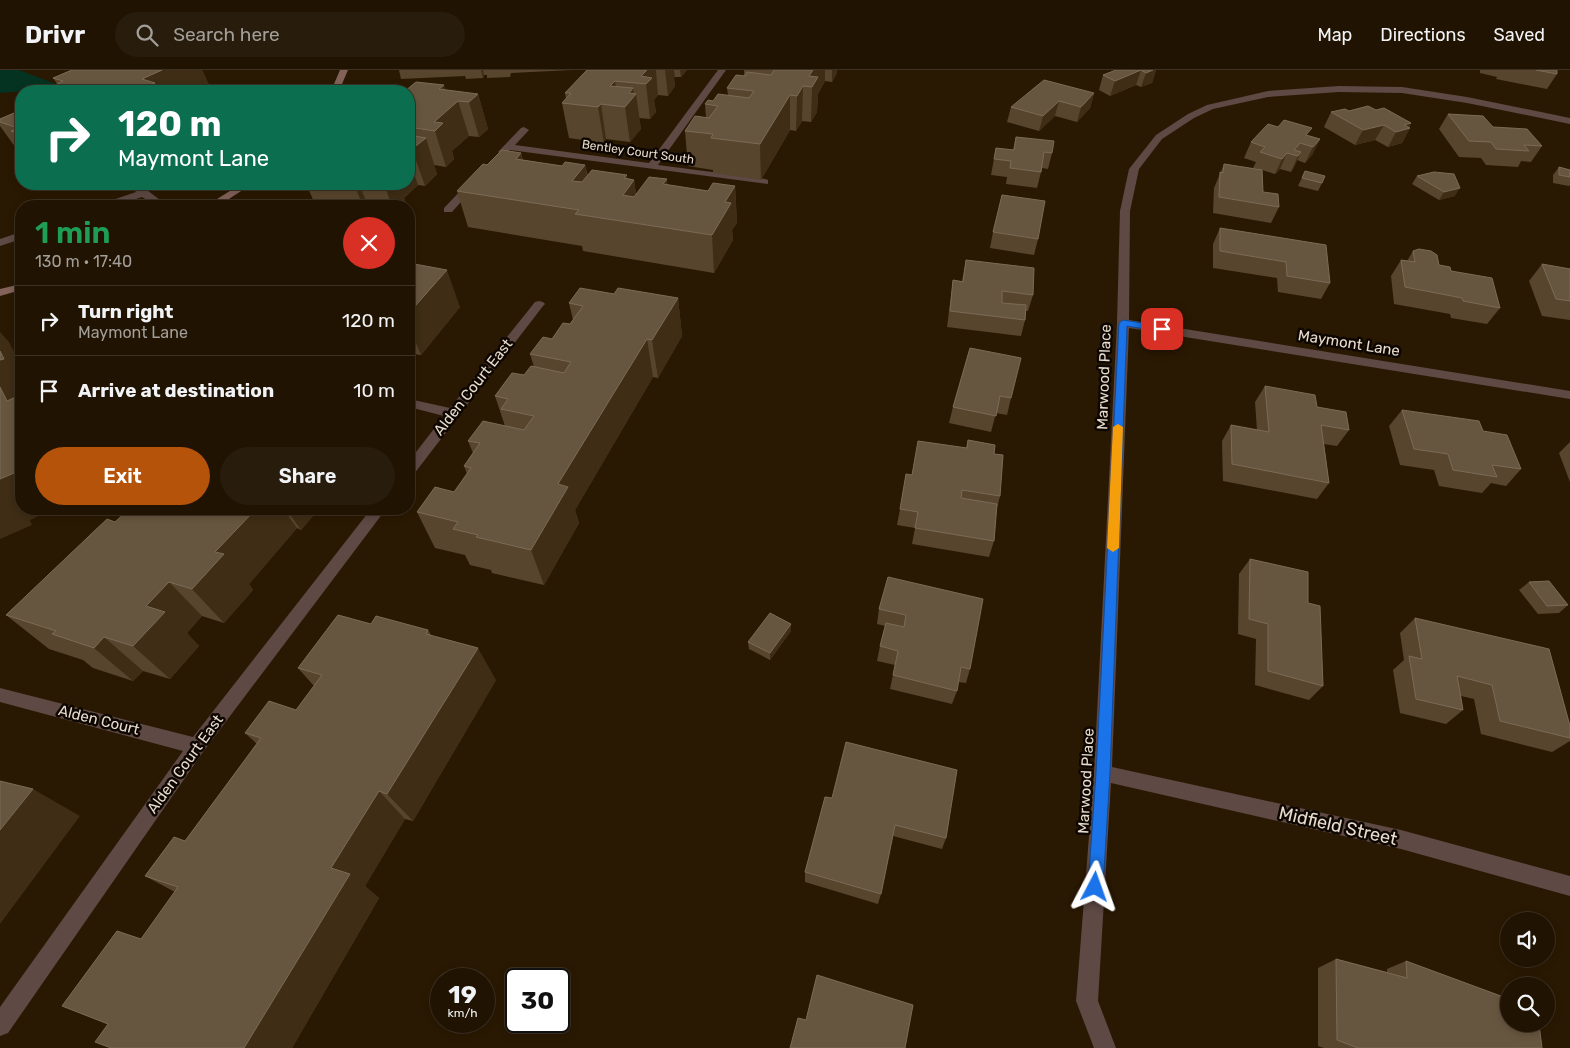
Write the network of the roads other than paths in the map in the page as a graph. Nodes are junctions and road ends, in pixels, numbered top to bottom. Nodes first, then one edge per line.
1 (344, 70) edge
2 (722, 70) edge
3 (338, 85) edge
4 (1570, 121) edge
5 (524, 130) dead end
6 (508, 147) junction
7 (495, 161) edge
8 (651, 167) junction
9 (481, 175) edge
10 (765, 182) dead end
11 (140, 190) edge
12 (237, 190) edge
13 (143, 193) junction
14 (122, 200) edge
15 (154, 200) edge
16 (221, 200) edge
17 (448, 210) dead end
18 (15, 237) edge
19 (0, 243) edge
20 (15, 289) edge
21 (0, 293) edge
22 (539, 304) dead end
23 (1123, 323) junction
24 (1570, 395) edge
25 (415, 404) edge
26 (452, 413) junction
27 (415, 462) edge
28 (374, 515) edge
29 (0, 695) edge
30 (198, 746) junction
31 (1103, 773) junction
32 (1570, 886) edge
33 (0, 1025) edge
34 (1105, 1048) edge

1 - 3 street
2 - 8 street
4 - 23 street, Marwood Place
5 - 6 street
6 - 7 street
6 - 8 street, Bentley Court South
8 - 10 street, Bentley Court South
9 - 17 street
11 - 13 street
12 - 16 street
13 - 14 street
13 - 15 street
18 - 19 street
20 - 21 street
22 - 26 street, Alden Court East
23 - 24 street, Maymont Lane
23 - 31 street, Marwood Place
25 - 26 street
26 - 27 street, Alden Court East
28 - 30 street, Alden Court East
29 - 30 street, Alden Court
30 - 33 street, Alden Court East
31 - 32 street, Midfield Street
31 - 34 street, Marwood Place

